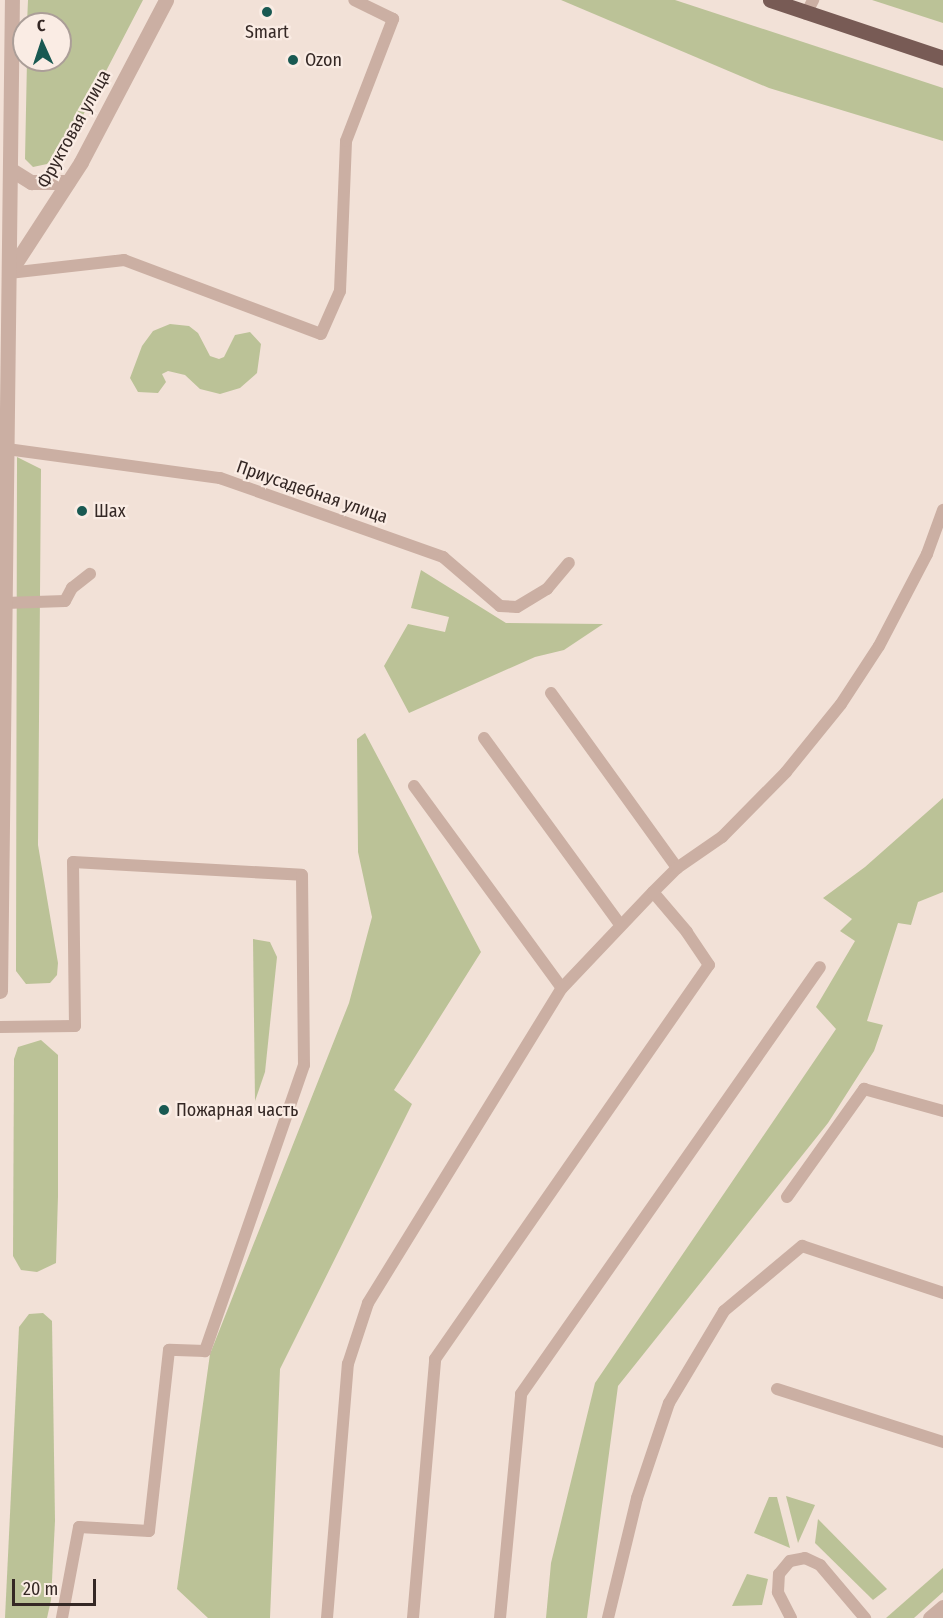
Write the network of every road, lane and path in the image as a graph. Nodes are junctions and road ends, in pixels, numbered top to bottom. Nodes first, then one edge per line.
1 (12, 0) edge
2 (166, 0) edge
3 (354, 0) edge
4 (770, 0) edge
5 (813, 0) edge
6 (806, 14) junction
7 (943, 58) edge
8 (5, 169) edge
9 (68, 182) junction
10 (9, 273) junction
11 (4, 333) edge
12 (7, 449) junction
13 (3, 506) edge
14 (943, 510) edge
15 (569, 563) dead end
16 (90, 574) dead end
17 (5, 603) junction
18 (551, 693) dead end
19 (484, 738) dead end
20 (414, 786) dead end
21 (677, 868) junction
22 (653, 892) junction
23 (619, 923) junction
24 (820, 967) dead end
25 (562, 988) junction
26 (0, 991) edge
27 (0, 1028) edge
28 (943, 1111) edge
29 (787, 1197) dead end
30 (943, 1293) edge
31 (777, 1389) dead end
32 (943, 1442) edge
33 (943, 1607) edge
34 (62, 1618) edge
35 (327, 1618) edge
36 (413, 1618) edge
37 (500, 1618) edge
38 (608, 1618) edge
39 (791, 1618) edge
40 (865, 1618) edge
41 (930, 1618) edge

1 - 8 street, Фруктовая улица
2 - 9 street, Фруктовая улица
3 - 10 lane
4 - 6 main road
5 - 6 lane
6 - 7 main road
8 - 9 street
8 - 10 street, Фруктовая улица
9 - 10 street, Фруктовая улица
10 - 11 street, Фруктовая улица
11 - 12 street, Фруктовая улица
12 - 13 street, Фруктовая улица
12 - 15 lane, Приусадебная улица
13 - 17 street, Фруктовая улица
14 - 21 lane
16 - 17 lane
17 - 26 street, Фруктовая улица
18 - 21 lane
19 - 23 lane
20 - 25 lane
21 - 22 lane
22 - 23 lane
22 - 36 lane
23 - 25 lane
24 - 37 lane
25 - 35 lane
27 - 34 lane
28 - 29 lane
30 - 38 lane
31 - 32 lane
33 - 41 street
39 - 40 lane

